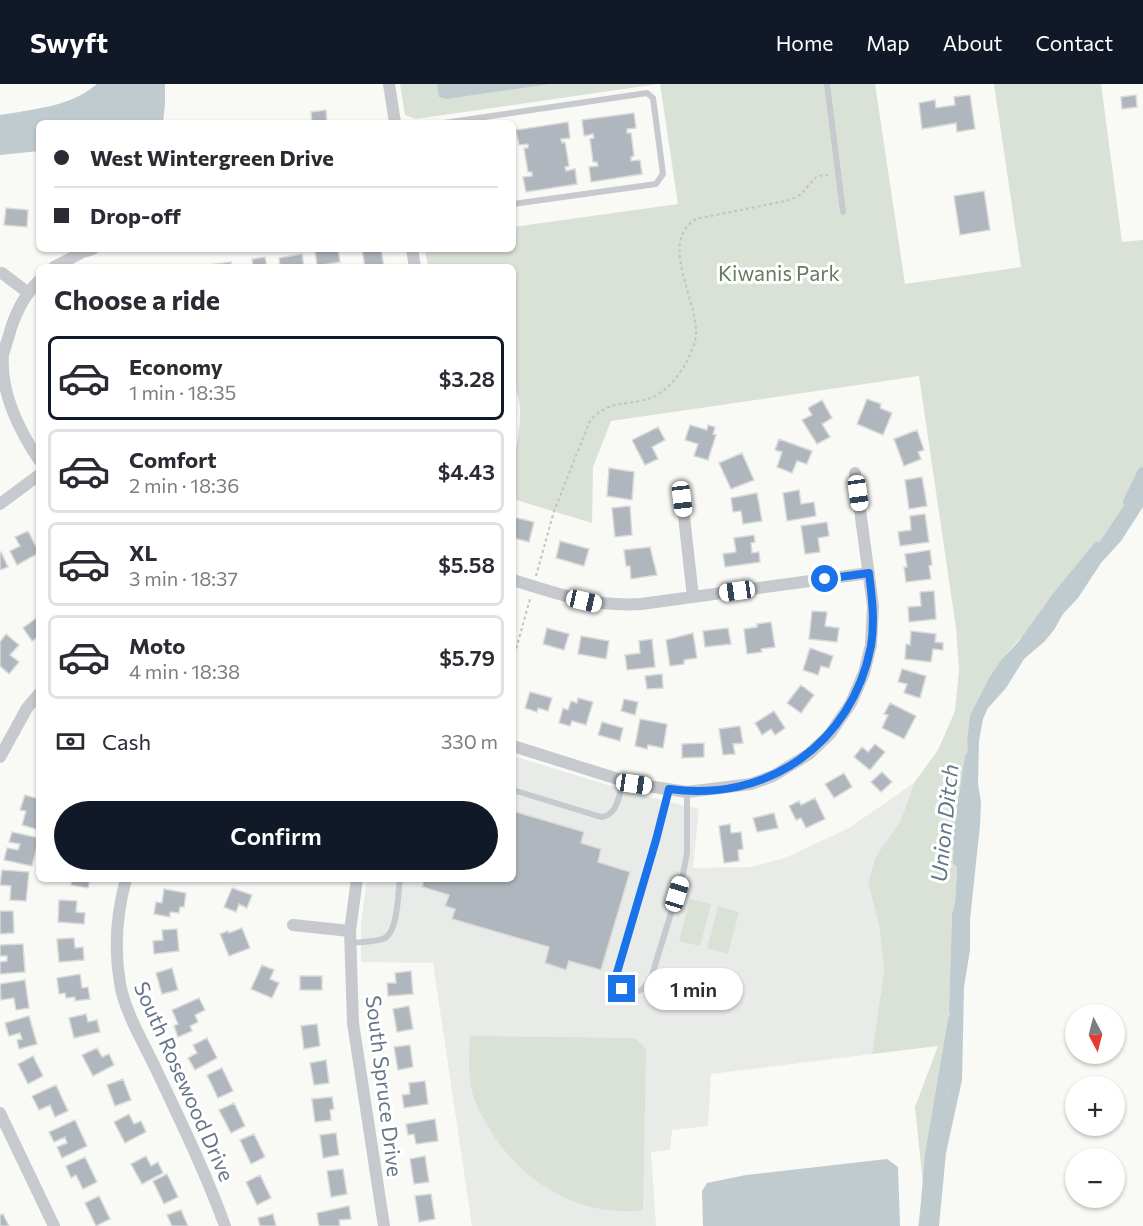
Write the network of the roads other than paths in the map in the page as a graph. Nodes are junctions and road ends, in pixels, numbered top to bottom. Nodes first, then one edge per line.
1 (389, 84) edge
2 (827, 84) edge
3 (394, 120) edge
4 (464, 120) edge
5 (516, 204) edge
6 (843, 212) dead end
7 (82, 252) edge
8 (60, 264) edge
9 (2, 273) dead end
10 (36, 283) edge
11 (27, 292) junction
12 (36, 455) edge
13 (855, 473) dead end
14 (36, 477) edge
15 (682, 499) dead end
16 (0, 504) edge
17 (869, 573) junction
18 (516, 581) edge
19 (693, 597) junction
20 (36, 698) edge
21 (516, 747) edge
22 (0, 757) edge
23 (623, 781) junction
24 (669, 789) junction
25 (516, 791) edge
26 (687, 792) junction
27 (125, 882) edge
28 (357, 882) edge
29 (400, 882) edge
30 (293, 925) dead end
31 (351, 937) junction
32 (0, 1113) edge
33 (54, 1226) edge
34 (225, 1226) edge
35 (384, 1226) edge

1 - 3 street
2 - 6 lane
4 - 5 lane
7 - 8 street
9 - 11 street
10 - 11 street
11 - 12 street
13 - 17 street
14 - 16 street
15 - 19 street
17 - 19 street
17 - 26 street
18 - 19 street
20 - 22 street
21 - 23 street
23 - 24 street
23 - 25 lane
24 - 26 street
24 - 26 lane
27 - 34 street, South Rosewood Drive
28 - 31 street, South Spruce Drive
29 - 31 lane
30 - 31 street
31 - 35 street, South Spruce Drive
32 - 33 street

